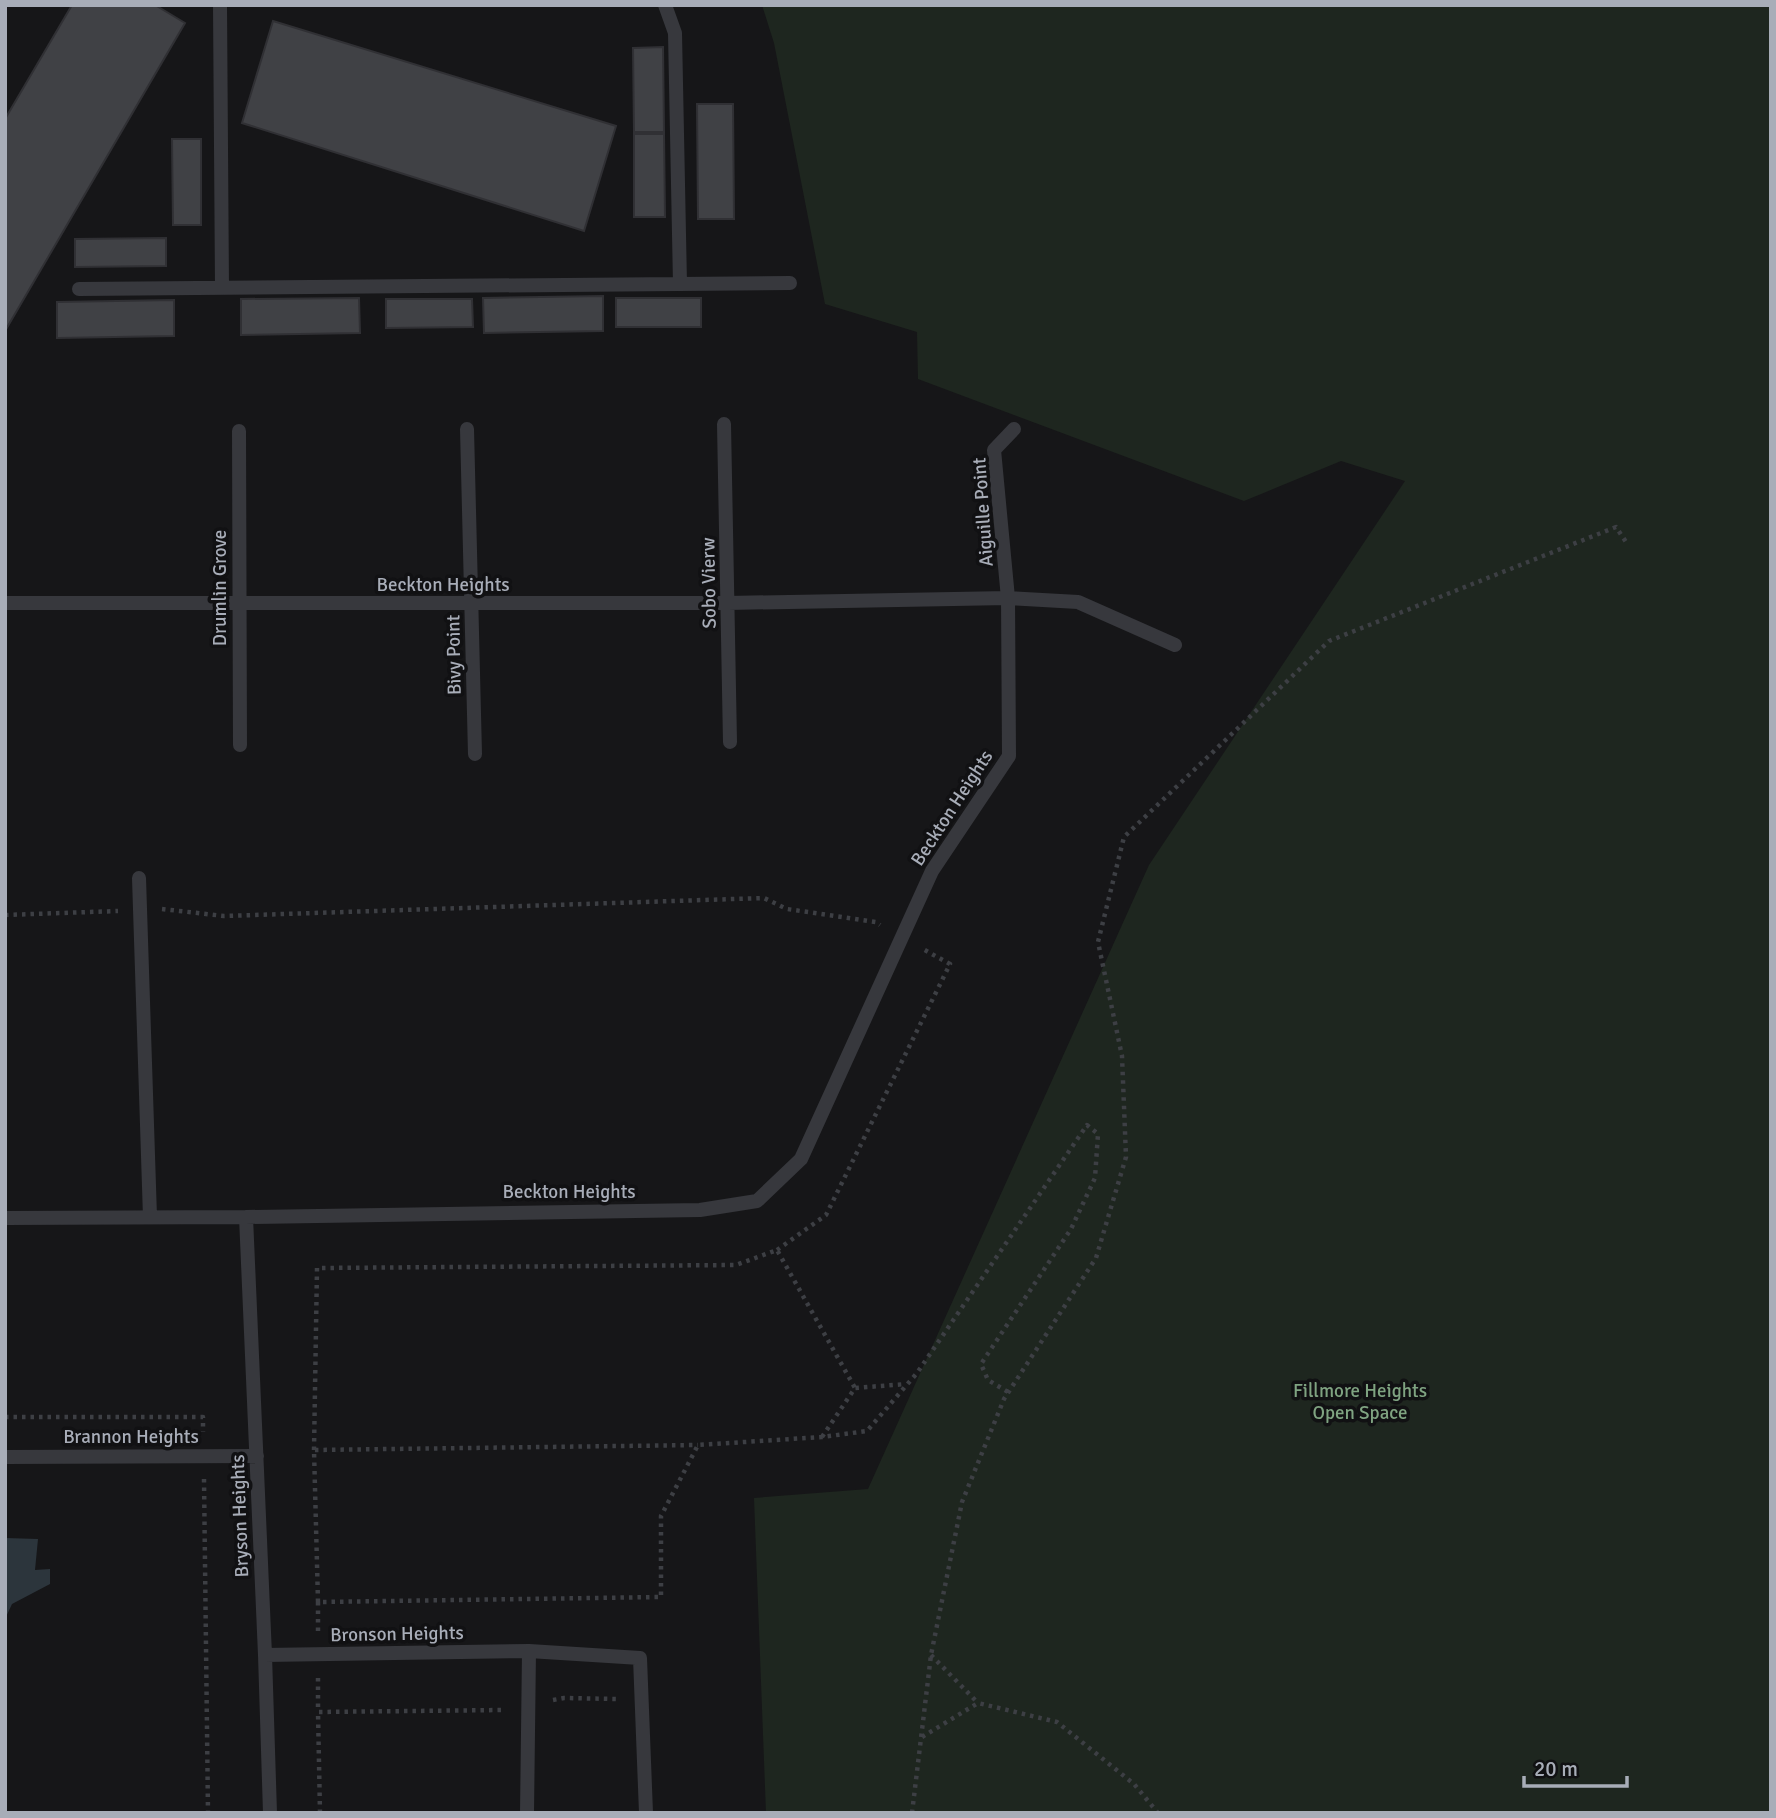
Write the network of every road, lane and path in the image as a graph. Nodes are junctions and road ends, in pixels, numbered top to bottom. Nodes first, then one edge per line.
1 (220, 5) edge
2 (665, 5) edge
3 (790, 283) dead end
4 (680, 284) junction
5 (222, 288) junction
6 (79, 289) dead end
7 (724, 424) dead end
8 (467, 429) dead end
9 (1014, 429) dead end
10 (239, 431) dead end
11 (1626, 542) dead end
12 (1008, 598) junction
13 (5, 603) edge
14 (729, 603) junction
15 (239, 604) junction
16 (472, 604) junction
17 (1175, 645) dead end
18 (730, 742) dead end
19 (240, 745) dead end
20 (475, 754) dead end
21 (139, 878) dead end
22 (140, 910) junction
23 (5, 915) edge
24 (902, 937) junction
25 (150, 1217) junction
26 (246, 1217) junction
27 (5, 1218) edge
28 (777, 1250) junction
29 (907, 1384) junction
30 (855, 1388) junction
31 (1008, 1392) junction
32 (5, 1416) edge
33 (822, 1437) junction
34 (698, 1445) junction
35 (314, 1450) junction
36 (203, 1456) junction
37 (257, 1456) junction
38 (5, 1457) edge
39 (318, 1602) junction
40 (529, 1651) junction
41 (318, 1655) junction
42 (931, 1655) junction
43 (265, 1656) junction
44 (642, 1700) junction
45 (978, 1703) junction
46 (528, 1704) junction
47 (318, 1712) junction
48 (922, 1737) junction
49 (208, 1813) edge
50 (270, 1813) edge
51 (320, 1813) edge
52 (527, 1813) edge
53 (646, 1813) edge
54 (912, 1813) edge
55 (1158, 1813) edge

1 - 5 lane
2 - 4 lane
3 - 4 lane
4 - 5 lane
5 - 6 lane
7 - 14 lane, Sobo Vierw
8 - 16 lane, Bivy Point
9 - 12 lane, Aiguille Point
10 - 15 lane, Drumlin Grove
11 - 31 path
12 - 14 lane, Beckton Heights
12 - 17 lane
12 - 24 lane, Beckton Heights
13 - 15 lane, Beckton Heights
14 - 16 lane, Beckton Heights
14 - 18 lane, Sobo Vierw
15 - 16 lane, Beckton Heights
15 - 19 lane, Drumlin Grove
16 - 20 lane, Bivy Point
21 - 22 lane
22 - 23 path
22 - 24 path
22 - 25 lane
24 - 26 lane, Beckton Heights
24 - 28 path
25 - 26 lane, Beckton Heights
25 - 27 lane, Beckton Heights
26 - 37 lane, Bryson Heights
28 - 30 path
28 - 35 path
29 - 30 path
29 - 31 path
29 - 33 path
30 - 33 path
31 - 42 path
32 - 36 path
33 - 34 path
34 - 35 path
34 - 39 path
35 - 39 path
36 - 37 lane, Brannon Heights
36 - 38 lane, Brannon Heights
36 - 49 path
37 - 43 lane, Bryson Heights
39 - 41 path
40 - 41 lane, Bronson Heights
40 - 44 lane, Bronson Heights
40 - 46 lane
41 - 43 lane, Bronson Heights
41 - 47 path
42 - 45 path
42 - 48 path
43 - 50 lane, Bryson Heights
44 - 46 path
44 - 53 lane, Bronson Heights
45 - 48 path
45 - 55 path
46 - 47 path
46 - 52 lane
47 - 51 path
48 - 54 path

